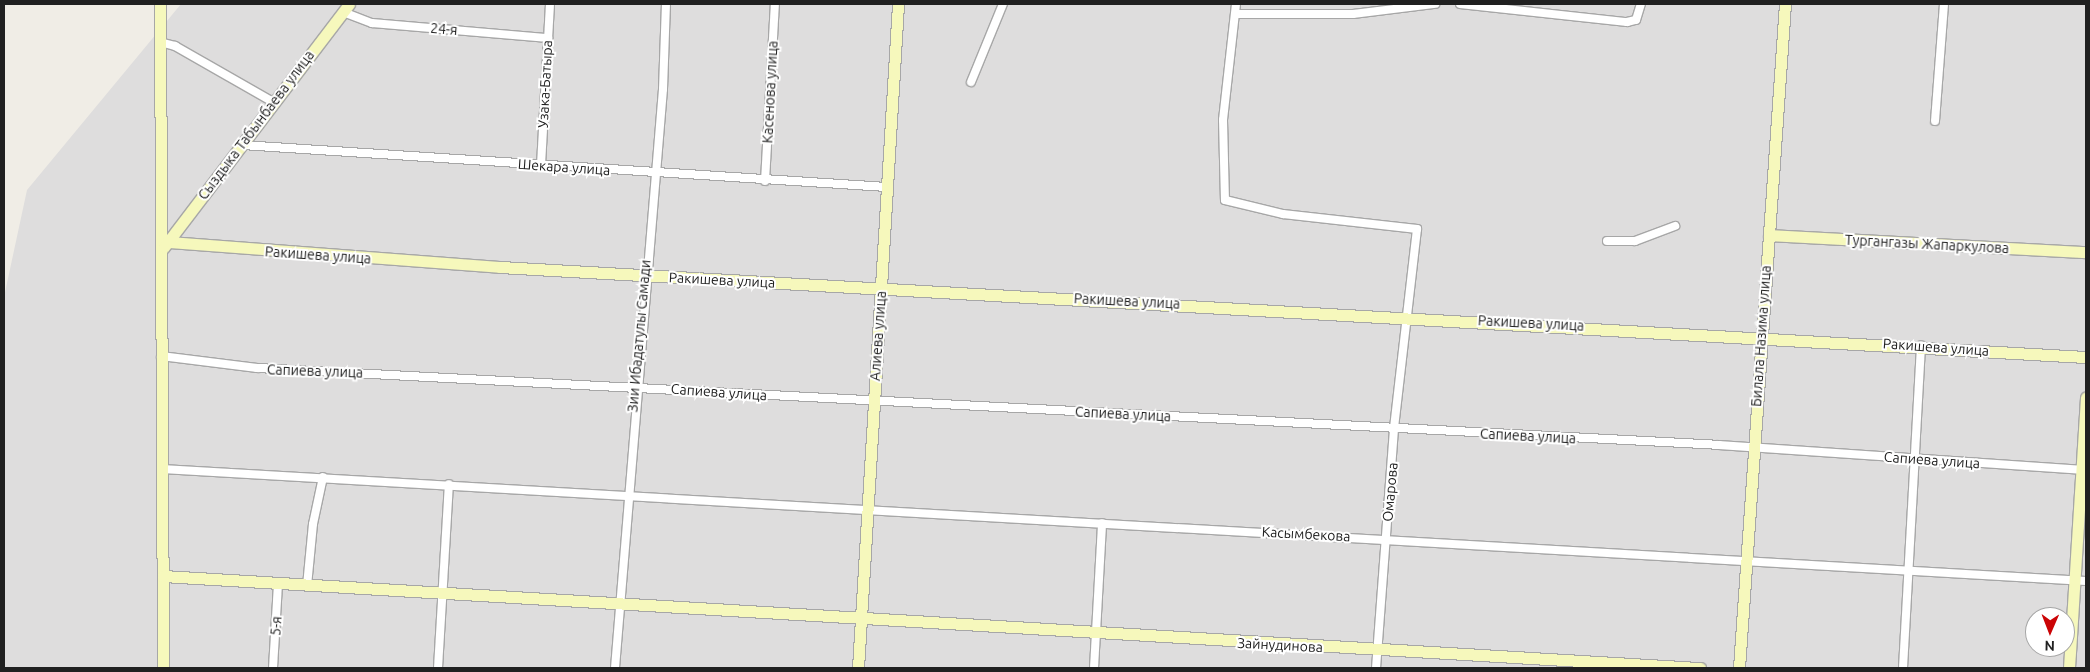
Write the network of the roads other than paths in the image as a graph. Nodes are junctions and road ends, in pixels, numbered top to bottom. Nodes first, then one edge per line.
1 (160, 4) edge
2 (550, 4) edge
3 (666, 4) edge
4 (775, 4) edge
5 (898, 4) edge
6 (1003, 4) edge
7 (1236, 4) edge
8 (1436, 4) edge
9 (1460, 4) edge
10 (1641, 4) edge
11 (1785, 4) edge
12 (1944, 4) edge
13 (346, 8) edge
14 (1236, 14) junction
15 (548, 38) junction
16 (160, 42) junction
17 (972, 82) dead end
18 (273, 102) junction
19 (1936, 121) dead end
20 (242, 145) junction
21 (541, 165) junction
22 (653, 172) junction
23 (765, 181) junction
24 (887, 187) junction
25 (1675, 226) dead end
26 (1769, 235) junction
27 (1607, 241) dead end
28 (165, 245) junction
29 (2086, 252) edge
30 (646, 274) junction
31 (882, 288) junction
32 (1405, 316) junction
33 (1760, 335) junction
34 (1921, 346) junction
35 (161, 356) junction
36 (2086, 357) edge
37 (635, 387) junction
38 (2086, 398) edge
39 (873, 402) junction
40 (1394, 429) junction
41 (1754, 447) junction
42 (1914, 458) junction
43 (162, 469) junction
44 (2084, 470) edge
45 (323, 477) junction
46 (449, 484) junction
47 (627, 493) junction
48 (867, 510) junction
49 (1102, 522) junction
50 (1386, 539) junction
51 (1744, 562) junction
52 (1908, 570) junction
53 (163, 576) junction
54 (2081, 580) edge
55 (278, 584) junction
56 (307, 586) junction
57 (443, 595) junction
58 (620, 604) junction
59 (860, 621) junction
60 (1098, 635) junction
61 (1377, 651) junction
62 (163, 668) edge
63 (273, 668) edge
64 (438, 668) edge
65 (615, 668) edge
66 (858, 668) edge
67 (1094, 668) edge
68 (1376, 668) edge
69 (1700, 668) edge
70 (1739, 668) edge
71 (1903, 668) edge
72 (2069, 668) edge

1 - 16 street
2 - 15 street, Узака-Батыра
3 - 22 street, Зии Ибадатулы Самади
4 - 23 street, Касенова улица
5 - 24 street, Алиева улица
6 - 17 street
7 - 14 street
8 - 14 street
9 - 10 street
11 - 26 street, Билала Назима улица
12 - 19 street
13 - 15 street, 24-я
13 - 18 street, Сыздыка Табынбаева улица
14 - 32 street, Омарова
15 - 21 street, Узака-Батыра
16 - 18 street
16 - 28 street
18 - 20 street, Сыздыка Табынбаева улица
20 - 21 street, Шекара улица
20 - 28 street, Сыздыка Табынбаева улица
21 - 22 street, Шекара улица
22 - 23 street, Шекара улица
22 - 30 street, Зии Ибадатулы Самади
23 - 24 street, Шекара улица
24 - 31 street, Алиева улица
25 - 27 street
26 - 29 street, Тургангазы Жапаркулова
26 - 33 street, Билала Назима улица
28 - 30 street, Ракишева улица
28 - 35 street
30 - 31 street, Ракишева улица
30 - 37 street, Зии Ибадатулы Самади
31 - 32 street, Ракишева улица
31 - 39 street, Алиева улица
32 - 33 street, Ракишева улица
32 - 40 street, Омарова
33 - 34 street, Ракишева улица
33 - 41 street, Билала Назима улица
34 - 36 street, Ракишева улица
34 - 42 street
35 - 37 street, Сапиева улица
35 - 43 street
37 - 39 street, Сапиева улица
37 - 47 street, Зии Ибадатулы Самади
38 - 44 street
39 - 40 street, Сапиева улица
39 - 48 street, Алиева улица
40 - 41 street, Сапиева улица
40 - 50 street, Омарова
41 - 42 street, Сапиева улица
41 - 51 street, Билала Назима улица
42 - 44 street, Сапиева улица
42 - 52 street
43 - 45 street, Касымбекова
43 - 53 street
44 - 54 street
45 - 46 street, Касымбекова
45 - 56 street
46 - 47 street, Касымбекова
46 - 57 street
47 - 48 street, Касымбекова
47 - 58 street, Зии Ибадатулы Самади
48 - 49 street, Касымбекова
48 - 59 street, Алиева улица
49 - 50 street, Касымбекова
49 - 60 street
50 - 51 street, Касымбекова
50 - 61 street, Омарова
51 - 52 street, Касымбекова
51 - 70 street, Билала Назима улица
52 - 54 street, Касымбекова
52 - 71 street
53 - 55 street, Зайнудинова
53 - 62 street
54 - 72 street
55 - 56 street, Зайнудинова
55 - 63 street, 5-я
56 - 57 street, Зайнудинова
57 - 58 street, Зайнудинова
57 - 64 street
58 - 59 street, Зайнудинова
58 - 65 street, Зии Ибадатулы Самади
59 - 60 street, Зайнудинова
59 - 66 street, Алиева улица
60 - 61 street, Зайнудинова
60 - 67 street
61 - 68 street, Омарова
61 - 69 street, Зайнудинова

